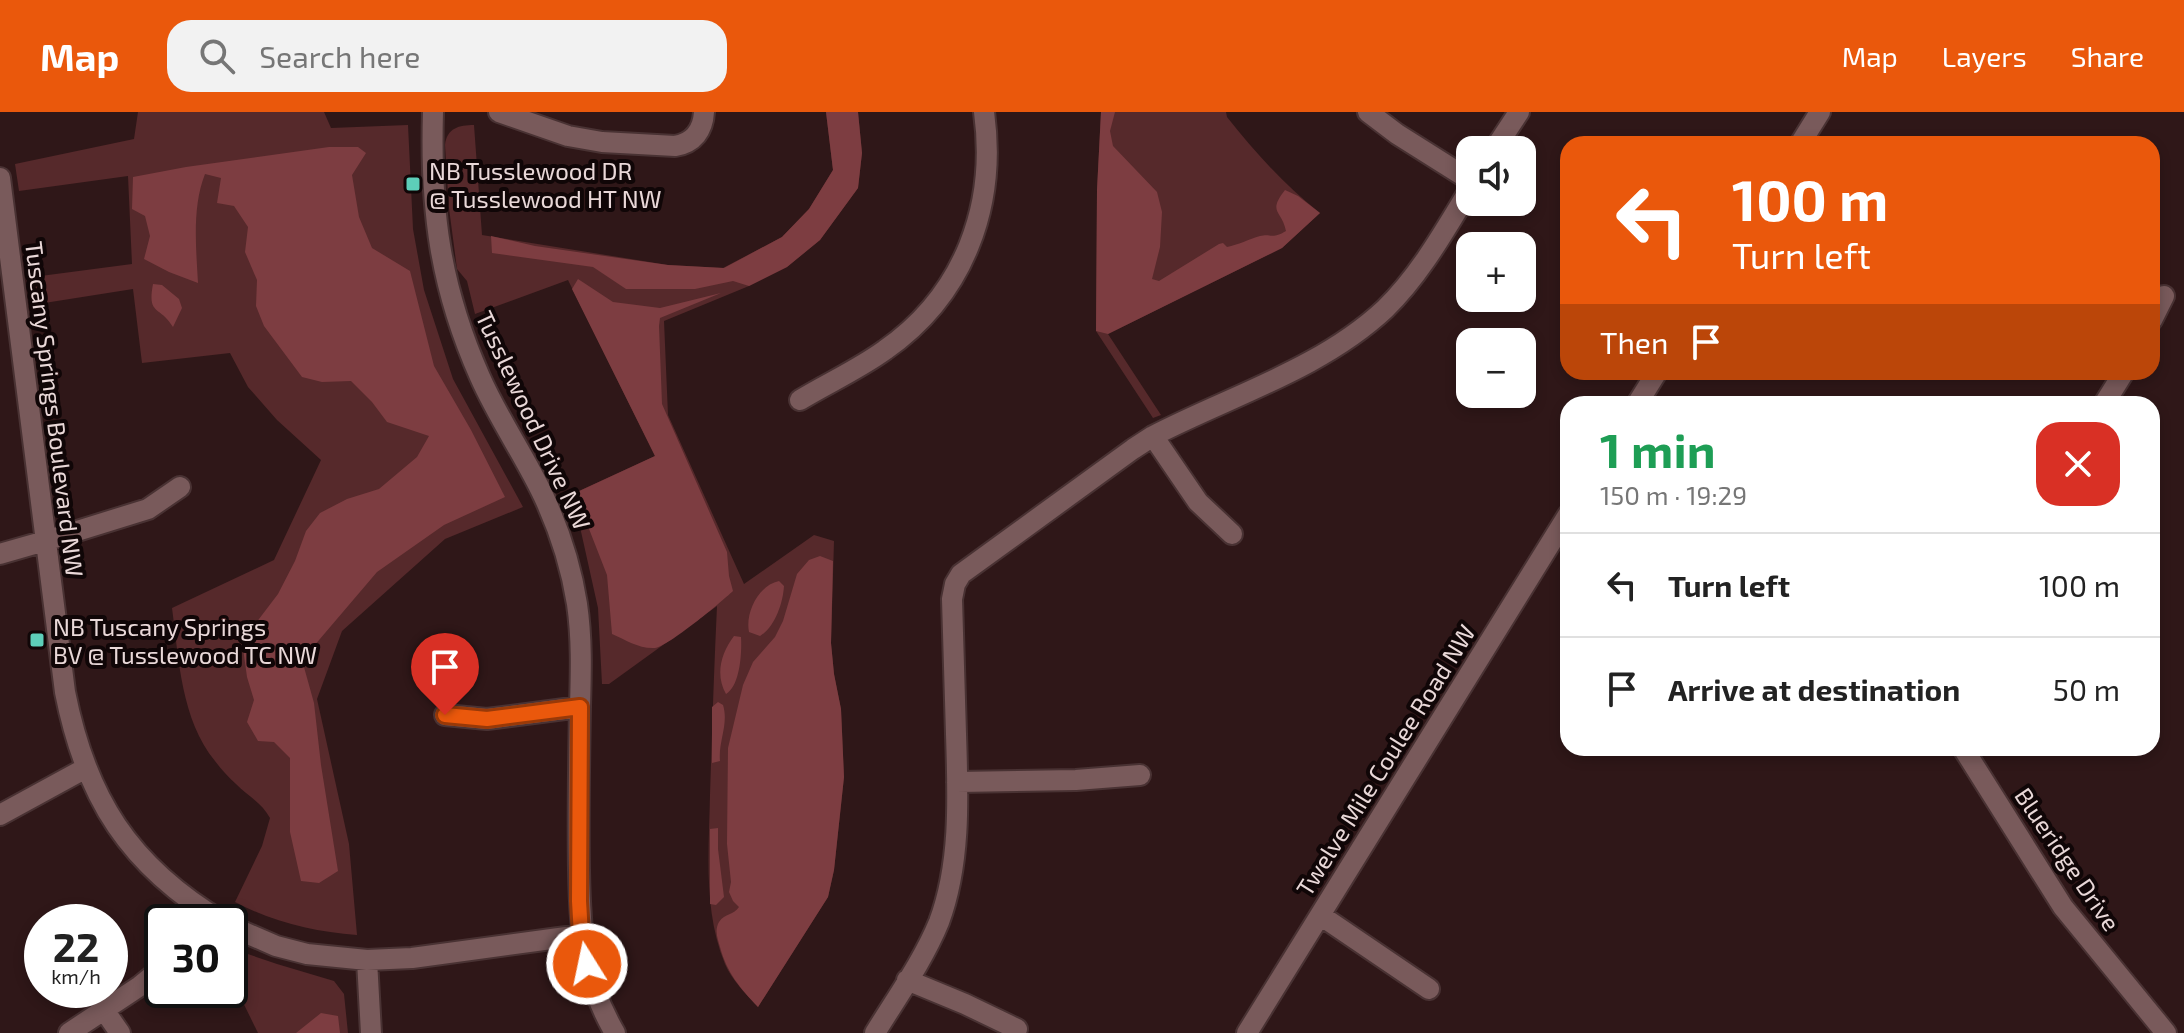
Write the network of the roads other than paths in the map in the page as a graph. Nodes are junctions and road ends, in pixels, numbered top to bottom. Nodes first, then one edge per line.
1 (433, 112) edge
2 (499, 112) edge
3 (704, 112) edge
4 (984, 112) edge
5 (1368, 112) edge
6 (1519, 112) edge
7 (1820, 112) edge
8 (1503, 136) edge
9 (1805, 136) edge
10 (1456, 171) edge
11 (0, 178) edge
12 (1456, 212) edge
13 (2164, 296) dead end
14 (2160, 304) edge
15 (8, 312) edge
16 (800, 400) dead end
17 (1153, 436) junction
18 (180, 487) dead end
19 (1560, 528) edge
20 (1232, 534) dead end
21 (45, 541) junction
22 (0, 554) edge
23 (580, 707) junction
24 (445, 715) dead end
25 (1968, 756) edge
26 (86, 768) junction
27 (1140, 775) dead end
28 (957, 782) junction
29 (0, 815) edge
30 (192, 904) edge
31 (1320, 915) junction
32 (248, 934) edge
33 (581, 935) junction
34 (367, 960) junction
35 (907, 980) junction
36 (144, 983) edge
37 (1429, 989) dead end
38 (104, 1010) junction
39 (1017, 1029) dead end
40 (69, 1033) edge
41 (120, 1033) edge
42 (371, 1033) edge
43 (615, 1033) edge
44 (875, 1033) edge
45 (1247, 1033) edge
46 (2166, 1033) edge

1 - 23 street, Tusslewood Drive NW
2 - 3 street
4 - 16 street
5 - 10 street
6 - 8 street
7 - 9 street
11 - 15 street, Tuscany Springs Boulevard NW
12 - 17 street
13 - 14 street
15 - 21 street, Tuscany Springs Boulevard NW
17 - 20 street
17 - 28 street
18 - 21 street
19 - 31 street, Twelve Mile Coulee Road NW
21 - 22 street
21 - 26 street, Tuscany Springs Boulevard NW
23 - 24 street
23 - 33 street, Tusslewood Drive NW
25 - 46 street, Blueridge Drive
26 - 29 street
26 - 30 street, Tuscany Springs Boulevard NW
27 - 28 street
28 - 35 street
31 - 37 street
31 - 45 street, Twelve Mile Coulee Road NW
32 - 34 street
33 - 34 street
33 - 43 street, Tusslewood Drive NW
34 - 42 street
35 - 39 street
35 - 44 street
36 - 38 street
38 - 40 street
38 - 41 street

